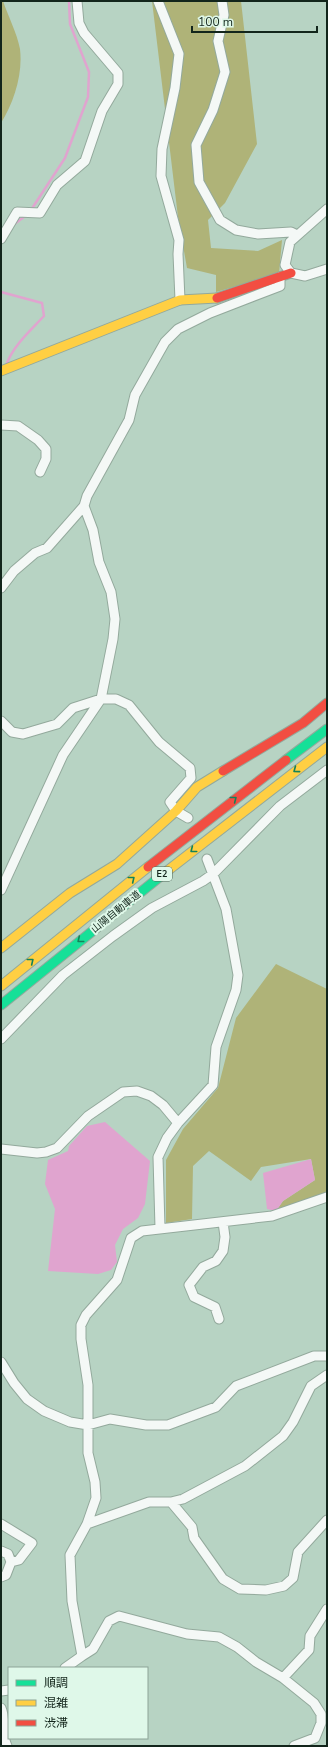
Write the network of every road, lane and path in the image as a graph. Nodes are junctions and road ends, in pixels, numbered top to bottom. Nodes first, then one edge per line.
1 (77, 1) edge
2 (158, 1) edge
3 (222, 1) edge
4 (327, 209) edge
5 (298, 235) junction
6 (1, 238) edge
7 (327, 269) edge
8 (291, 274) junction
9 (280, 276) junction
10 (180, 300) junction
11 (1, 371) edge
12 (1, 425) edge
13 (40, 472) dead end
14 (84, 506) junction
15 (1, 588) edge
16 (101, 699) junction
17 (327, 703) edge
18 (1, 721) edge
19 (327, 729) edge
20 (327, 747) edge
21 (327, 770) edge
22 (176, 811) junction
23 (188, 818) dead end
24 (208, 859) dead end
25 (213, 874) junction
26 (1, 890) edge
27 (1, 948) edge
28 (1, 986) edge
29 (1, 1005) edge
30 (1, 1039) edge
31 (178, 1123) junction
32 (1, 1149) edge
33 (327, 1197) edge
34 (223, 1222) junction
35 (160, 1228) junction
36 (219, 1319) dead end
37 (327, 1356) edge
38 (1, 1362) edge
39 (327, 1375) edge
40 (88, 1425) junction
41 (171, 1502) junction
42 (327, 1520) edge
43 (1, 1524) edge
44 (87, 1524) junction
45 (1, 1551) edge
46 (12, 1562) junction
47 (1, 1577) edge
48 (327, 1609) edge
49 (82, 1656) junction
50 (66, 1667) edge
51 (283, 1678) junction
52 (1, 1708) edge
53 (7, 1746) edge
54 (294, 1746) edge

1 - 6 street
2 - 10 street
3 - 5 street
4 - 5 street
5 - 8 street
7 - 8 street
8 - 9 main road
9 - 10 main road
9 - 14 street
10 - 11 main road
12 - 13 street
14 - 15 street
14 - 16 street
16 - 18 street
16 - 22 street
16 - 26 street
17 - 22 main road
28 -> 19 main road, 山陽自動車道 / E2
20 -> 29 main road, 山陽自動車道 / E2
21 - 25 street
22 - 23 street
22 - 27 main road
24 - 25 street
25 - 30 street
25 - 31 street
31 - 32 street
31 - 35 street
33 - 34 street
34 - 35 street
34 - 36 street
35 - 40 street
37 - 40 street
38 - 40 street
39 - 41 street
40 - 44 street
41 - 42 street
41 - 44 street
43 - 46 street
44 - 49 street
45 - 46 street
46 - 47 street
48 - 51 street
49 - 50 street
49 - 51 street
51 - 54 street
52 - 53 street

